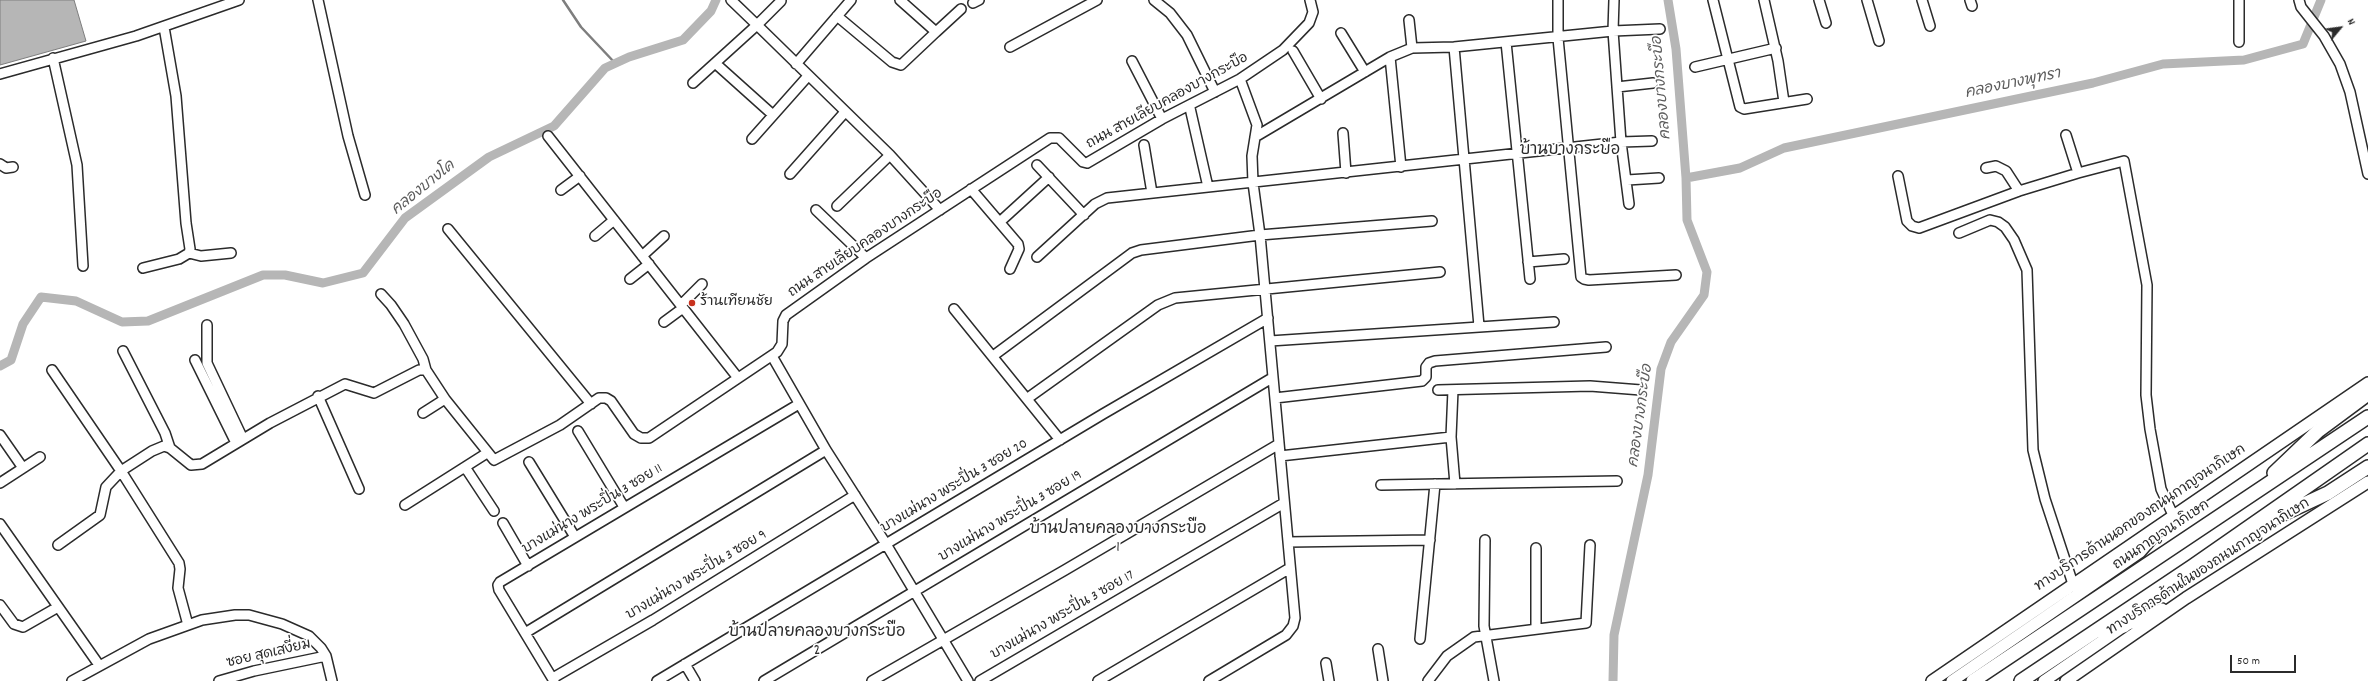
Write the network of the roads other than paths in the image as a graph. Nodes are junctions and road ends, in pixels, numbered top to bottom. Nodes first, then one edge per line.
1 (239, 0) edge
2 (318, 0) edge
3 (731, 0) edge
4 (851, 0) edge
5 (900, 0) edge
6 (1097, 0) edge
7 (1154, 0) edge
8 (1310, 0) edge
9 (1558, 0) edge
10 (1614, 0) edge
11 (1713, 0) edge
12 (1764, 0) edge
13 (1819, 0) edge
14 (1867, 0) edge
15 (1922, 0) edge
16 (2239, 0) edge
17 (780, 1) edge
18 (2300, 4) edge
19 (961, 9) dead end
20 (837, 16) junction
21 (1409, 20) dead end
22 (1826, 23) dead end
23 (757, 25) junction
24 (1930, 26) dead end
25 (164, 27) junction
26 (1660, 29) dead end
27 (1613, 31) junction
28 (936, 32) junction
29 (1341, 33) dead end
30 (1558, 38) junction
31 (1879, 40) dead end
32 (1506, 42) junction
33 (2239, 42) dead end
34 (1010, 46) dead end
35 (1454, 47) junction
36 (1412, 48) junction
37 (1776, 48) junction
38 (1293, 51) dead end
39 (1390, 57) junction
40 (53, 58) junction
41 (1729, 59) junction
42 (1132, 61) dead end
43 (715, 63) junction
44 (796, 64) junction
45 (1695, 67) dead end
46 (1365, 72) junction
47 (0, 74) edge
48 (808, 76) junction
49 (1240, 79) junction
50 (693, 83) dead end
51 (1653, 83) dead end
52 (1617, 86) junction
53 (1215, 92) junction
54 (1321, 99) junction
55 (1807, 99) dead end
56 (1784, 102) junction
57 (1190, 108) dead end
58 (845, 112) junction
59 (773, 115) junction
60 (1162, 119) junction
61 (1343, 133) dead end
62 (2066, 135) dead end
63 (548, 136) dead end
64 (1255, 137) junction
65 (752, 139) dead end
66 (1652, 141) dead end
67 (1621, 142) junction
68 (1144, 145) dead end
69 (1569, 148) junction
70 (1517, 155) junction
71 (890, 156) junction
72 (1464, 160) junction
73 (0, 164) edge
74 (1037, 165) dead end
75 (14, 167) dead end
76 (1401, 168) junction
77 (1986, 168) dead end
78 (2078, 172) junction
79 (1346, 173) junction
80 (790, 174) dead end
81 (2368, 174) edge
82 (580, 176) junction
83 (1898, 176) dead end
84 (1048, 177) junction
85 (1659, 178) dead end
86 (1626, 180) junction
87 (1253, 184) junction
88 (1208, 187) junction
89 (561, 190) dead end
90 (971, 190) junction
91 (2019, 191) junction
92 (1152, 193) junction
93 (365, 195) dead end
94 (1629, 204) dead end
95 (837, 206) dead end
96 (816, 210) dead end
97 (940, 210) junction
98 (1084, 215) junction
99 (1003, 219) dead end
100 (614, 220) junction
101 (1432, 221) dead end
102 (448, 229) dead end
103 (1959, 233) dead end
104 (1260, 235) junction
105 (596, 236) dead end
106 (664, 236) dead end
107 (189, 253) junction
108 (231, 253) dead end
109 (642, 256) junction
110 (1037, 257) dead end
111 (866, 258) junction
112 (1564, 259) dead end
113 (1528, 262) junction
114 (649, 264) junction
115 (83, 266) dead end
116 (143, 268) dead end
117 (1010, 269) dead end
118 (1440, 272) dead end
119 (1676, 275) dead end
120 (630, 279) dead end
121 (1530, 279) dead end
122 (702, 284) dead end
123 (1264, 288) junction
124 (380, 294) dead end
125 (682, 306) junction
126 (954, 309) dead end
127 (1268, 318) junction
128 (664, 322) dead end
129 (1554, 322) dead end
130 (207, 325) dead end
131 (1479, 326) junction
132 (1270, 341) junction
133 (1606, 347) dead end
134 (123, 351) dead end
135 (772, 356) junction
136 (993, 356) junction
137 (195, 360) dead end
138 (52, 370) dead end
139 (426, 370) junction
140 (738, 378) junction
141 (1272, 378) junction
142 (2368, 383) edge
143 (1438, 390) dead end
144 (1453, 390) junction
145 (1641, 390) dead end
146 (2368, 394) edge
147 (318, 396) junction
148 (1028, 398) junction
149 (1275, 398) junction
150 (445, 399) junction
151 (591, 404) junction
152 (799, 404) junction
153 (423, 413) dead end
154 (2368, 417) edge
155 (578, 431) dead end
156 (0, 435) edge
157 (1451, 437) junction
158 (1060, 440) junction
159 (240, 441) junction
160 (1279, 444) junction
161 (2368, 444) edge
162 (170, 448) junction
163 (826, 450) junction
164 (487, 454) junction
165 (1280, 456) junction
166 (40, 457) dead end
167 (530, 462) dead end
168 (465, 467) junction
169 (2368, 467) edge
170 (23, 468) junction
171 (121, 471) junction
172 (1617, 481) dead end
173 (2368, 482) edge
174 (0, 483) edge
175 (1435, 484) junction
176 (1456, 484) junction
177 (1381, 485) dead end
178 (359, 489) dead end
179 (855, 495) junction
180 (2252, 496) junction
181 (1284, 503) junction
182 (405, 505) dead end
183 (624, 507) junction
184 (494, 511) dead end
185 (2171, 516) junction
186 (503, 523) dead end
187 (0, 524) edge
188 (2239, 534) junction
189 (575, 537) junction
190 (1430, 540) junction
191 (1485, 540) dead end
192 (1288, 542) junction
193 (886, 544) junction
194 (58, 545) dead end
195 (1590, 545) dead end
196 (1536, 548) dead end
197 (528, 566) junction
198 (1290, 568) junction
199 (2073, 584) junction
200 (913, 592) junction
201 (2186, 598) junction
202 (0, 605) edge
203 (58, 607) junction
204 (188, 625) junction
205 (2124, 626) junction
206 (1536, 629) junction
207 (525, 633) junction
208 (2092, 633) junction
209 (1486, 634) junction
210 (1420, 639) dead end
211 (942, 640) junction
212 (1378, 648) dead end
213 (326, 656) junction
214 (685, 664) junction
215 (1326, 664) dead end
216 (99, 665) junction
217 (553, 679) edge
218 (72, 681) edge
219 (219, 681) edge
220 (332, 681) edge
221 (657, 681) edge
222 (695, 681) edge
223 (764, 681) edge
224 (872, 681) edge
225 (968, 681) edge
226 (980, 681) edge
227 (1098, 681) edge
228 (1209, 681) edge
229 (1329, 681) edge
230 (1383, 681) edge
231 (1428, 681) edge
232 (1494, 681) edge
233 (1932, 681) edge
234 (1952, 681) edge
235 (1973, 681) edge
236 (2021, 681) edge
237 (2044, 681) edge
238 (2066, 681) edge

1 - 25 street
2 - 93 street
3 - 23 street
4 - 20 street
5 - 28 street
6 - 34 street
7 - 53 street
8 - 49 street, ถนน สายเลียบคลองบางกระบือ
9 - 30 street
10 - 27 street
11 - 41 street
12 - 37 street
13 - 22 street
14 - 31 street
15 - 24 street
16 - 33 street
17 - 23 street
18 - 81 street
19 - 28 street
20 - 28 street
20 - 44 street
21 - 36 street
23 - 43 street
23 - 44 street
25 - 40 street
25 - 107 street
26 - 27 street
27 - 30 street
27 - 52 street
29 - 46 street
30 - 32 street
30 - 69 street
32 - 35 street
32 - 70 street
35 - 36 street
35 - 72 street
36 - 39 street
37 - 41 street
37 - 56 street
38 - 54 street
39 - 46 street
39 - 76 street
40 - 47 street
40 - 115 street
41 - 45 street
41 - 56 street
42 - 60 street
43 - 50 street
43 - 59 street
44 - 48 street
46 - 54 street
48 - 58 street
48 - 59 street
49 - 53 street, ถนน สายเลียบคลองบางกระบือ
49 - 64 street
51 - 52 street
52 - 67 street
53 - 60 street, ถนน สายเลียบคลองบางกระบือ
54 - 64 street
55 - 56 street
57 - 88 street
58 - 71 street
58 - 80 street
59 - 65 street
60 - 90 street, ถนน สายเลียบคลองบางกระบือ
61 - 79 street
62 - 78 street
63 - 82 street
64 - 87 street
66 - 67 street
67 - 69 street
67 - 86 street
68 - 92 street
69 - 70 street
69 - 119 street
70 - 72 street
70 - 113 street
71 - 95 street
71 - 97 street
72 - 76 street
72 - 131 street
73 - 75 street
74 - 84 street
76 - 79 street
77 - 91 street
78 - 91 street
78 - 185 street
79 - 87 street
82 - 89 street
82 - 100 street
83 - 91 street
84 - 98 street
84 - 99 street
85 - 86 street
86 - 94 street
87 - 88 street
87 - 104 street
88 - 92 street
90 - 97 street, ถนน สายเลียบคลองบางกระบือ
90 - 117 street
92 - 98 street
96 - 111 street
97 - 111 street, ถนน สายเลียบคลองบางกระบือ
98 - 110 street
100 - 105 street
100 - 109 street
101 - 104 street
102 - 151 street
103 - 199 street
104 - 123 street
104 - 136 street
106 - 109 street
107 - 108 street
107 - 116 street
109 - 114 street
111 - 135 street, ถนน สายเลียบคลองบางกระบือ
112 - 113 street
113 - 121 street
114 - 120 street
114 - 125 street
118 - 123 street
122 - 125 street
123 - 127 street
123 - 148 street
124 - 139 street
125 - 128 street
125 - 140 street
126 - 136 street
127 - 132 street
127 - 158 street, บางแม่นาง พระปิ่น 3 ซอย 20
129 - 131 street
130 - 159 street
131 - 132 street
132 - 141 street
133 - 149 street
134 - 162 street
135 - 140 street, ถนน สายเลียบคลองบางกระบือ
135 - 152 street
136 - 148 street
137 - 159 street
138 - 171 street
139 - 147 street
139 - 150 street
140 - 151 street, ถนน สายเลียบคลองบางกระบือ
141 - 149 street
141 - 200 street, บางแม่นาง พระปิ่น 3 ซอย 19
142 - 185 main road, ทางบริการด้านนอกของถนนกาญจนาภิเษก
143 - 144 street
144 - 145 street
144 - 157 street
146 - 180 highway
147 - 159 street
147 - 178 street
148 - 158 street
149 - 160 street
150 - 153 street
150 - 164 street
151 - 164 street, ถนน สายเลียบคลองบางกระบือ
152 - 163 street
152 - 183 street, บางแม่นาง พระปิ่น 3 ซอย 11
154 - 180 highway, ถนนกาญจนาภิเษก
155 - 183 street
156 - 170 street
157 - 165 street
157 - 176 street
158 - 193 street, บางแม่นาง พระปิ่น 3 ซอย 20
159 - 162 street
160 - 165 street
160 - 211 street
161 - 188 highway
162 - 171 street
163 - 179 street
163 - 207 street
164 - 168 street
165 - 181 street
166 - 170 street
167 - 189 street
168 - 182 street
168 - 184 street
169 - 188 highway
170 - 174 street
171 - 194 street
171 - 204 street
172 - 176 street
173 - 201 main road, ทางบริการด้านในของถนนกาญจนาภิเษก
175 - 176 street
175 - 177 street
175 - 190 street
179 - 193 street
179 - 217 street, บางแม่นาง พระปิ่น 3 ซอย 9
180 - 235 highway, ถนนกาญจนาภิเษก
181 - 192 street
181 - 226 street, บางแม่นาง พระปิ่น 3 ซอย 17
183 - 189 street, บางแม่นาง พระปิ่น 3 ซอย 11
185 - 199 main road, ทางบริการด้านนอกของถนนกาญจนาภิเษก
185 - 234 main road
186 - 197 street
187 - 203 street
188 - 208 highway
189 - 197 street, บางแม่นาง พระปิ่น 3 ซอย 11
190 - 192 street
190 - 210 street
191 - 209 street
192 - 198 street
193 - 200 street
193 - 214 street, บางแม่นาง พระปิ่น 3 ซอย 20
195 - 206 street
196 - 206 street
197 - 207 street, บางแม่นาง พระปิ่น 3 ซอย 11
198 - 227 street
198 - 228 street
199 - 233 main road, ทางบริการด้านนอกของถนนกาญจนาภิเษก
200 - 211 street
200 - 223 street, บางแม่นาง พระปิ่น 3 ซอย 19
201 - 205 main road
201 - 238 main road, ทางบริการด้านในของถนนกาญจนาภิเษก
202 - 203 street
203 - 216 street
204 - 213 street
204 - 216 street
205 - 208 highway
205 - 237 main road
206 - 209 street
207 - 217 street, บางแม่นาง พระปิ่น 3 ซอย 11
208 - 236 highway
209 - 231 street
209 - 232 street
211 - 224 street
211 - 225 street
212 - 230 street
213 - 219 street, ซอย สุดเสงี่ยม
213 - 220 street
214 - 221 street, บางแม่นาง พระปิ่น 3 ซอย 20
214 - 222 street
215 - 229 street
216 - 218 street

